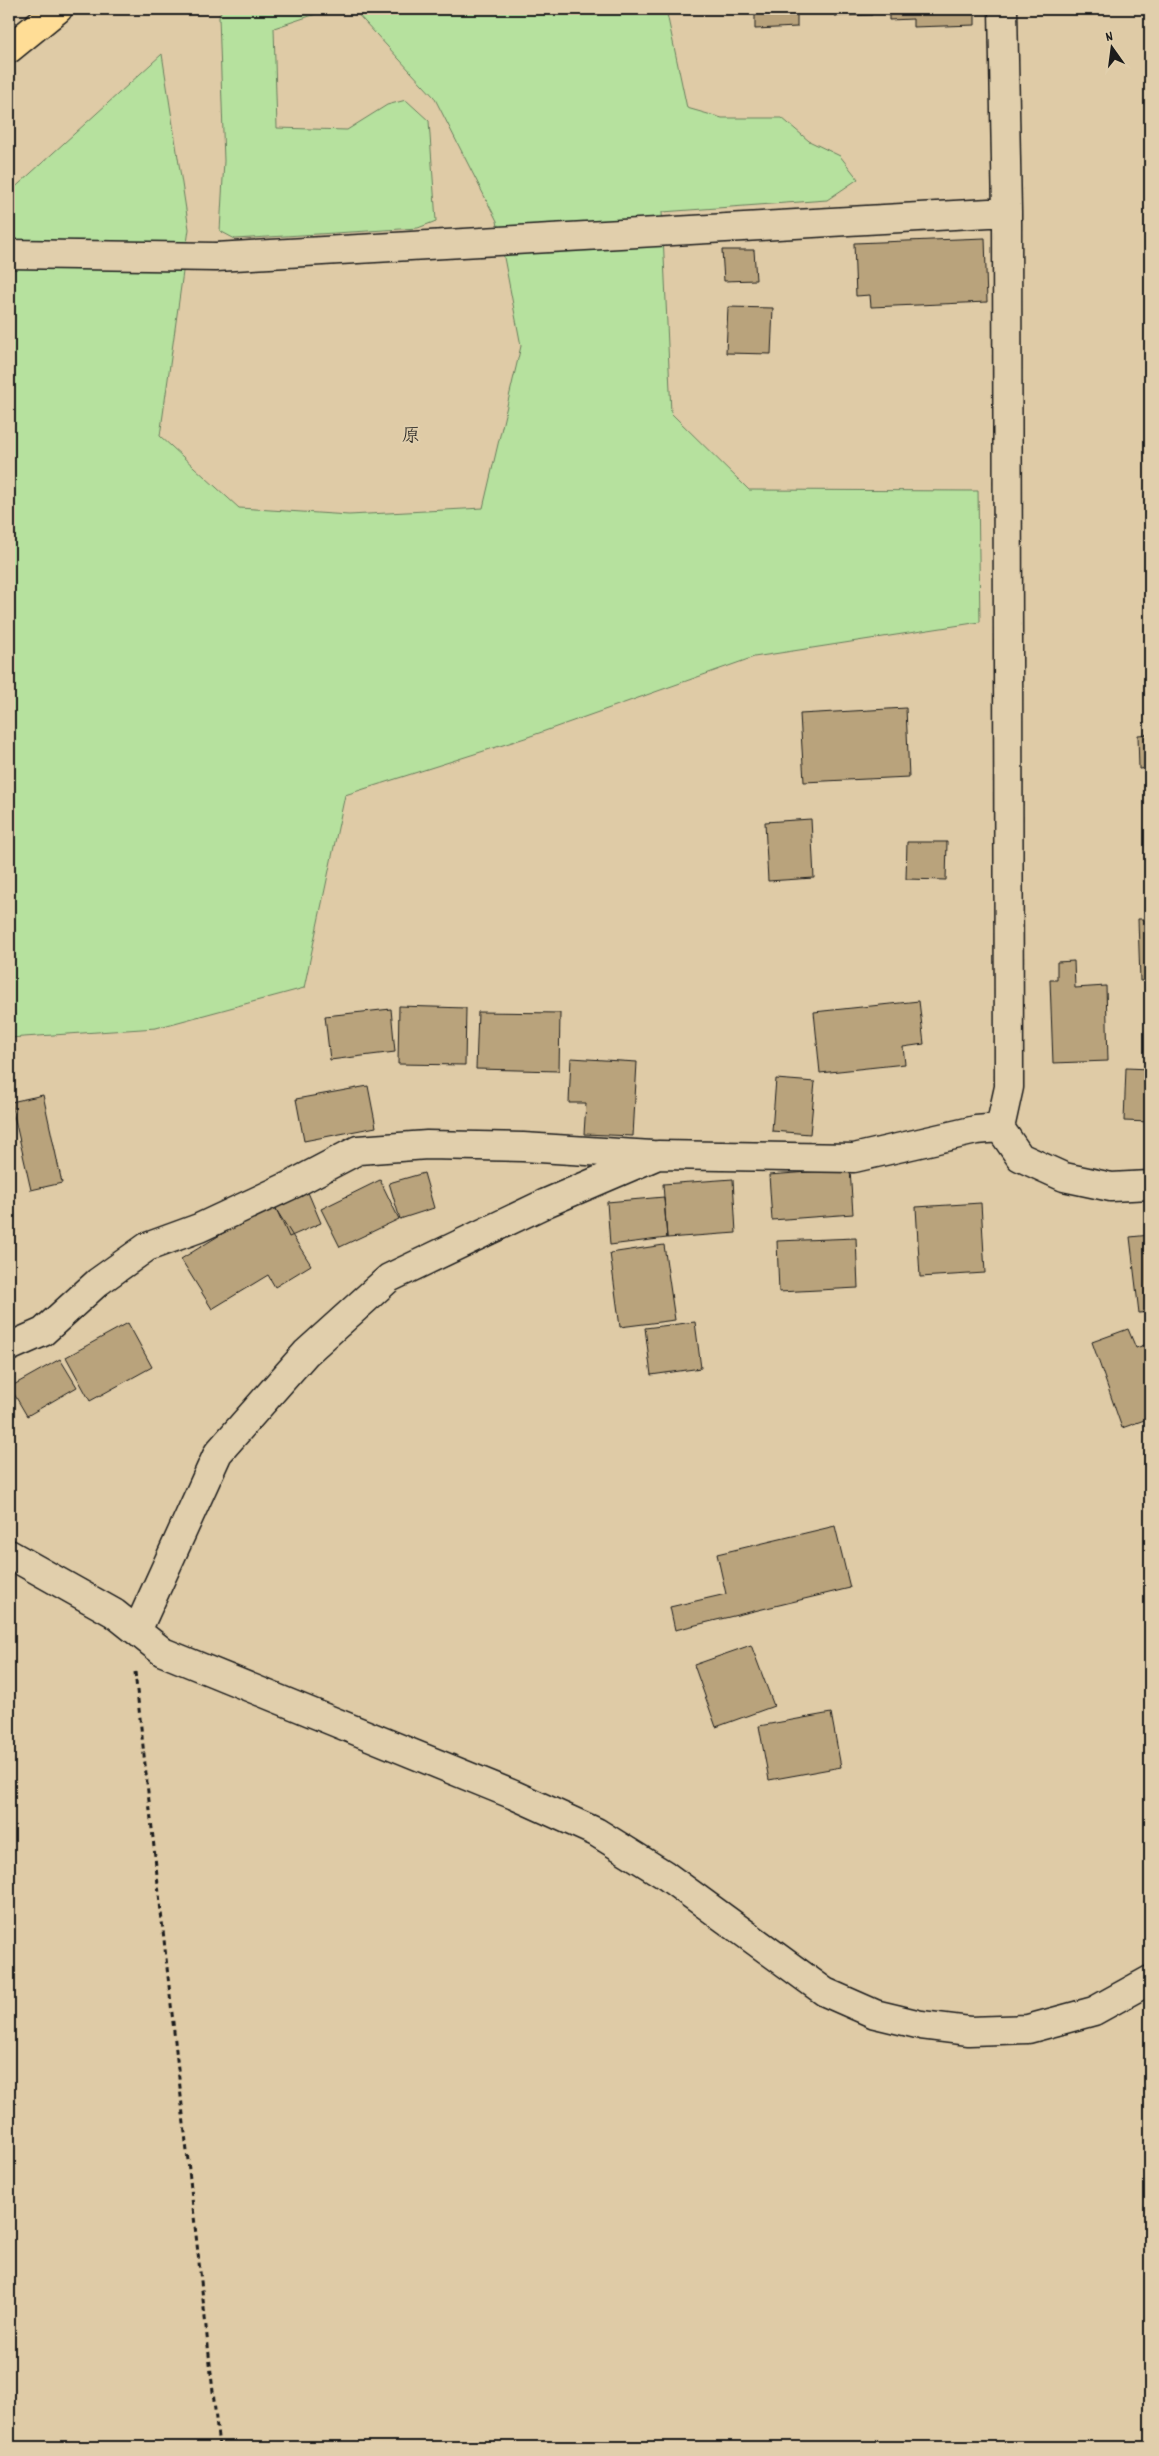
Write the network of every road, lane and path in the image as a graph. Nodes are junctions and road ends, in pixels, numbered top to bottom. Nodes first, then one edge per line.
1 (58, 9) edge
2 (1003, 9) edge
3 (9, 49) edge
4 (1007, 212) junction
5 (9, 254) edge
6 (1000, 1128) junction
7 (658, 1155) junction
8 (1150, 1185) edge
9 (9, 1347) edge
10 (9, 1554) edge
11 (137, 1631) junction
12 (1150, 1980) edge
13 (219, 2447) edge

1 - 3 highway
2 - 4 street
4 - 5 street
4 - 6 street
6 - 7 street
6 - 8 street
7 - 9 street
7 - 11 street
10 - 11 street
11 - 12 street
11 - 13 path

